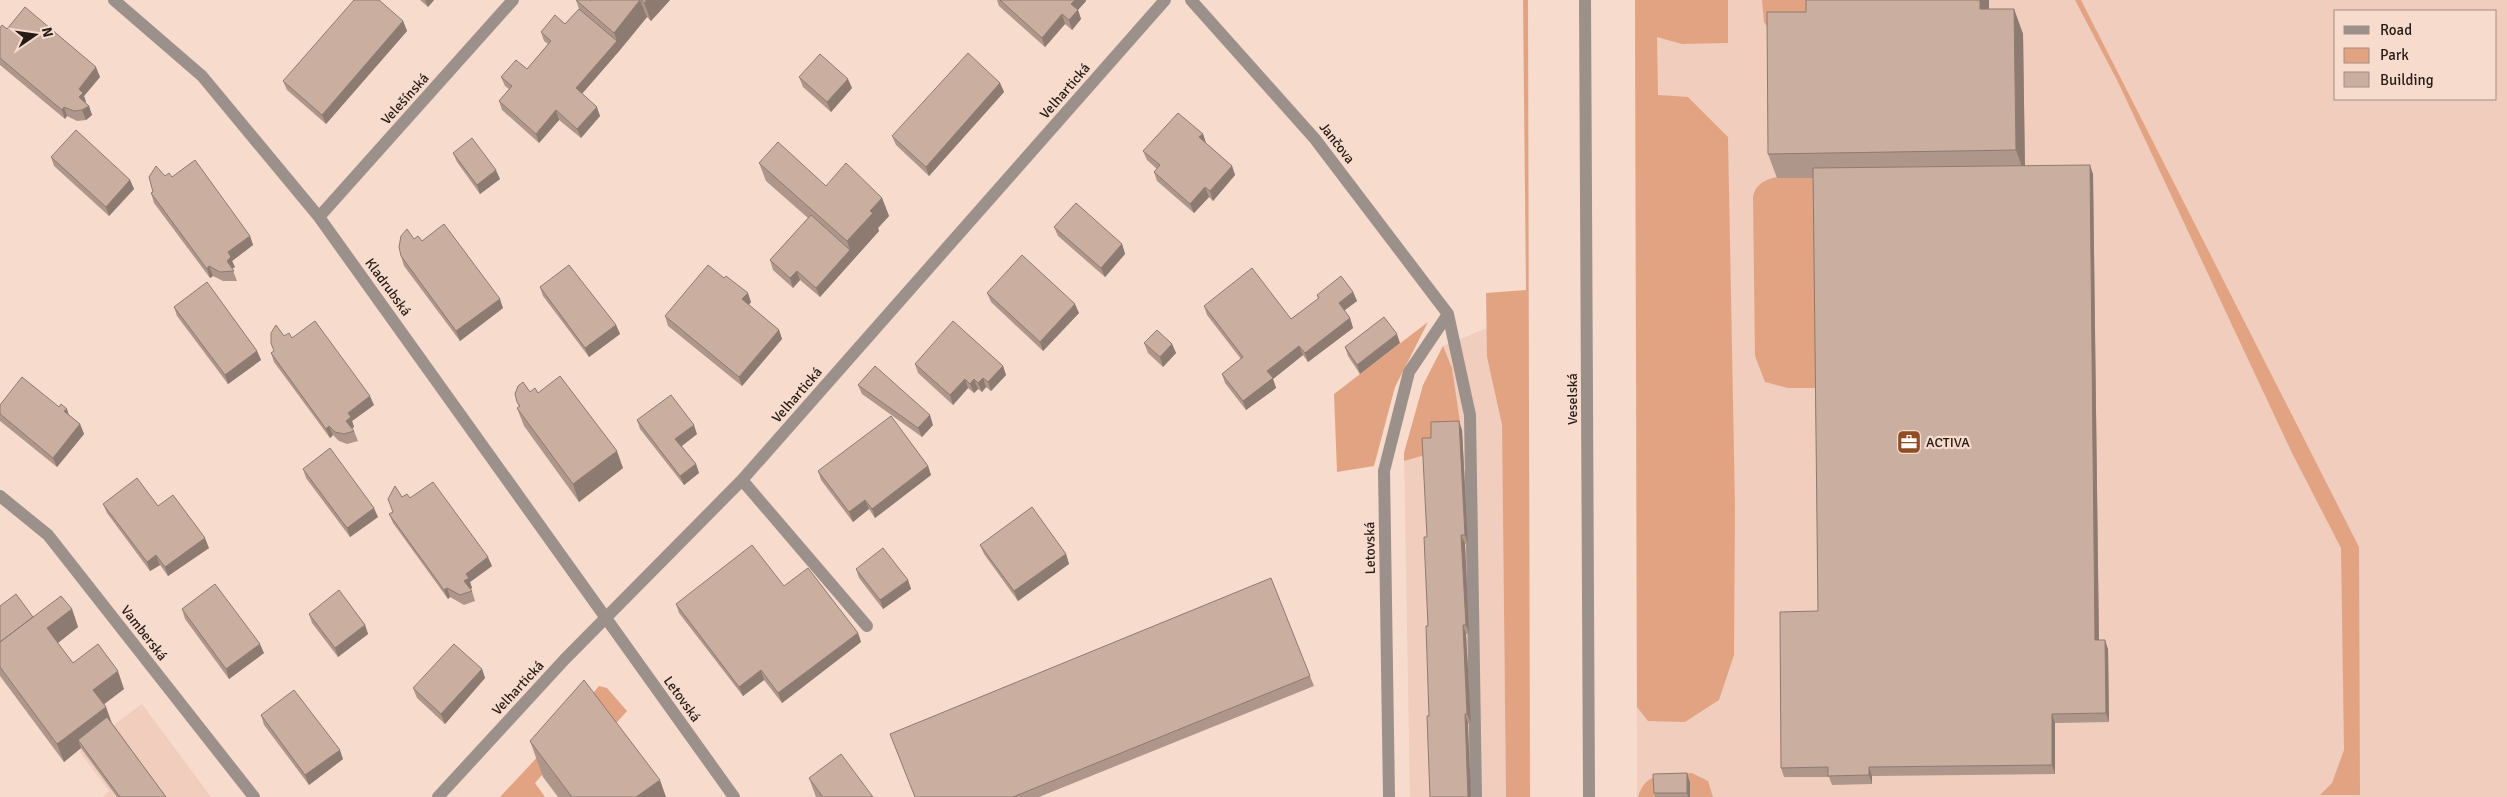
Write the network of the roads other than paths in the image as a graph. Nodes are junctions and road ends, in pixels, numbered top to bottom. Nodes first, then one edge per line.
1 (114, 0) edge
2 (513, 0) edge
3 (1165, 0) edge
4 (1191, 0) edge
5 (1585, 0) edge
6 (319, 217) junction
7 (1448, 314) junction
8 (742, 480) junction
9 (0, 496) edge
10 (607, 618) junction
11 (867, 626) dead end
12 (254, 797) edge
13 (438, 797) edge
14 (734, 797) edge
15 (1389, 797) edge
16 (1476, 797) edge
17 (1589, 797) edge

1 - 6 street, Kladrubská
2 - 6 street, Velešínská
3 - 8 street, Velhartická
4 - 7 street, Jančova
5 - 17 street, Veselská
6 - 10 street, Kladrubská
7 - 15 street, Letovská
7 - 16 street
8 - 10 street, Velhartická
8 - 11 street
9 - 12 street, Vamberská
10 - 13 street, Velhartická
10 - 14 street, Letovská

